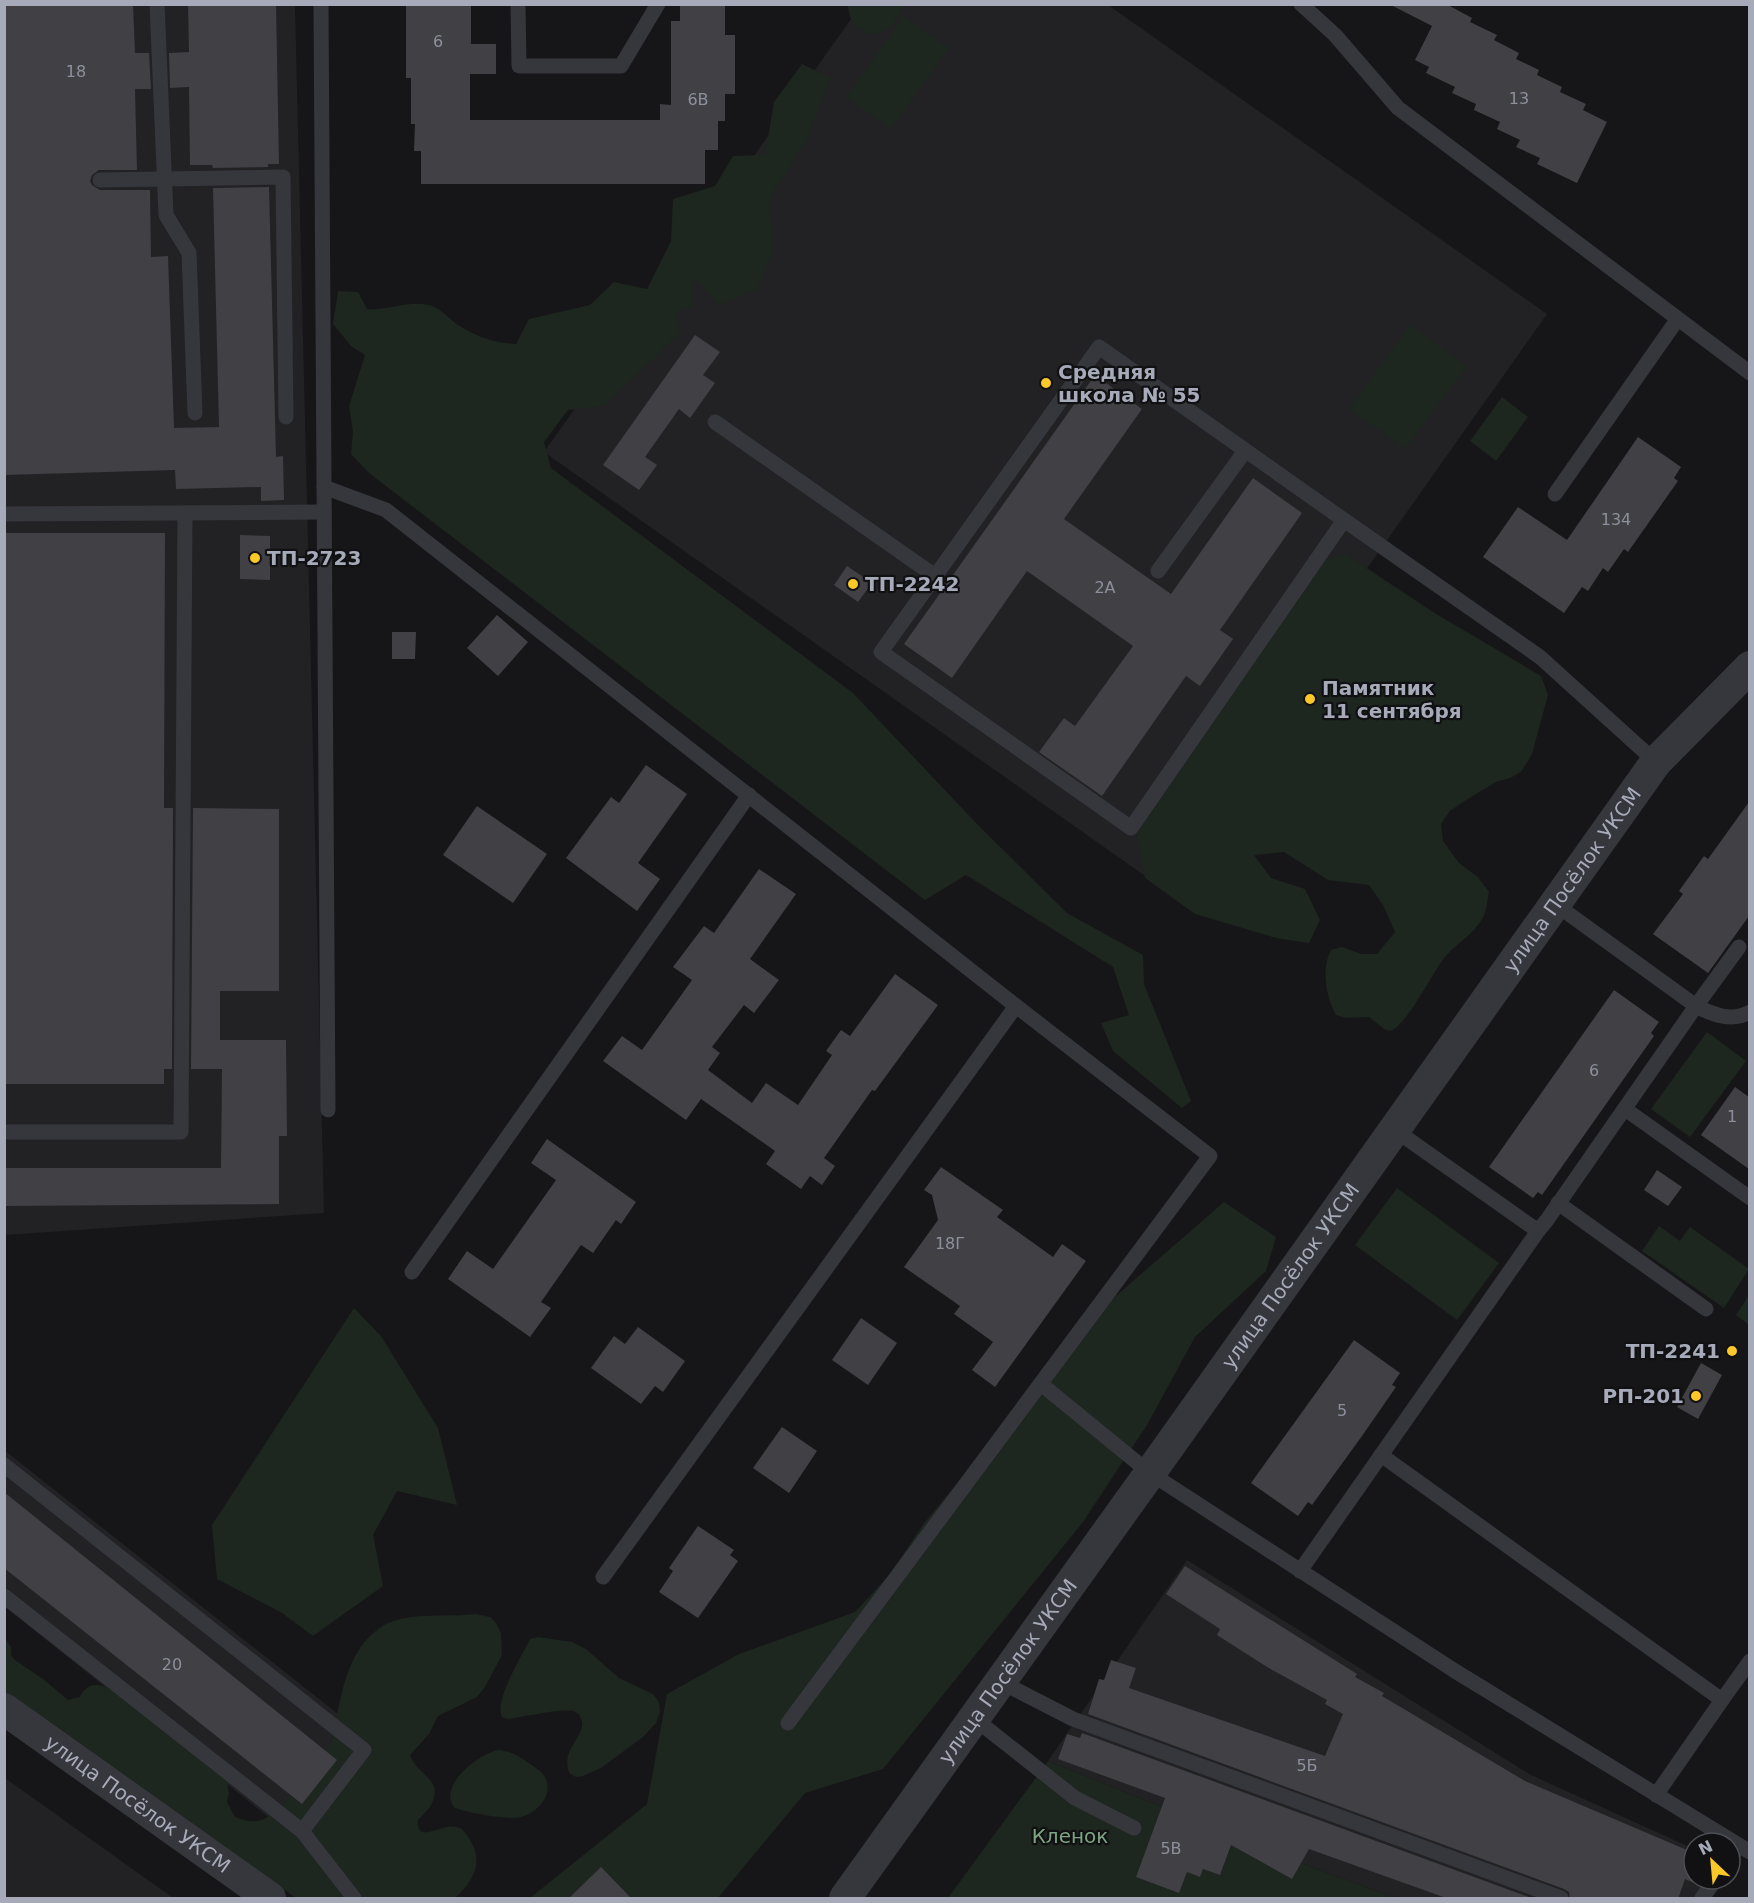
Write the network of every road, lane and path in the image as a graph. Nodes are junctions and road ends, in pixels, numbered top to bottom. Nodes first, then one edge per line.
1 (157, 4) edge
2 (321, 4) edge
3 (518, 4) edge
4 (658, 4) edge
5 (1301, 4) edge
6 (164, 179) junction
7 (100, 180) dead end
8 (1677, 320) junction
9 (1749, 373) edge
10 (195, 413) dead end
11 (286, 417) dead end
12 (715, 422) dead end
13 (1245, 451) junction
14 (324, 487) junction
15 (1555, 494) dead end
16 (324, 512) junction
17 (185, 513) junction
18 (4, 514) edge
19 (1344, 520) junction
20 (1158, 571) dead end
21 (935, 576) junction
22 (1749, 667) edge
23 (1656, 762) junction
24 (749, 795) junction
25 (1555, 904) junction
26 (1739, 947) dead end
27 (1016, 1006) junction
28 (1696, 1006) junction
29 (1749, 1012) edge
30 (1625, 1109) junction
31 (328, 1110) dead end
32 (1395, 1130) junction
33 (4, 1132) edge
34 (1749, 1198) edge
35 (1558, 1203) junction
36 (1538, 1231) junction
37 (412, 1272) dead end
38 (1706, 1309) dead end
39 (1041, 1384) junction
40 (1381, 1455) junction
41 (4, 1465) edge
42 (1150, 1473) junction
43 (1300, 1571) junction
44 (603, 1577) dead end
45 (4, 1596) edge
46 (1749, 1661) edge
47 (1000, 1682) junction
48 (1722, 1700) junction
49 (4, 1709) edge
50 (975, 1719) junction
51 (788, 1723) dead end
52 (1656, 1795) junction
53 (1134, 1828) dead end
54 (302, 1831) junction
55 (1708, 1831) edge
56 (270, 1899) edge
57 (354, 1899) edge
58 (845, 1899) edge
59 (1561, 1899) edge

1 - 6 lane
2 - 14 lane
3 - 4 lane
5 - 8 lane
6 - 7 lane
6 - 10 lane
6 - 11 lane
8 - 9 lane
8 - 15 lane
12 - 21 lane
13 - 19 lane
13 - 20 lane
13 - 21 lane
14 - 16 lane
14 - 24 lane
16 - 17 lane
16 - 31 lane
17 - 18 lane
17 - 33 lane
19 - 21 lane
19 - 23 lane
22 - 23 street, улица Посёлок УКСМ
23 - 25 street, улица Посёлок УКСМ
24 - 27 lane
24 - 37 lane
25 - 28 lane
25 - 32 street, улица Посёлок УКСМ
26 - 28 lane
27 - 39 lane
27 - 44 lane
28 - 29 lane
28 - 30 lane
30 - 34 lane
30 - 35 lane
32 - 36 lane
32 - 42 street, улица Посёлок УКСМ
35 - 36 lane
35 - 38 lane
36 - 40 lane
39 - 42 lane
39 - 51 lane
40 - 43 lane
40 - 48 lane
41 - 54 lane
42 - 43 lane
42 - 47 street, улица Посёлок УКСМ
43 - 52 lane
45 - 54 lane
46 - 48 lane
47 - 50 street, улица Посёлок УКСМ
47 - 59 lane
48 - 52 lane
49 - 56 street, улица Посёлок УКСМ
50 - 53 lane
50 - 58 street, улица Посёлок УКСМ
52 - 55 lane
54 - 57 lane

